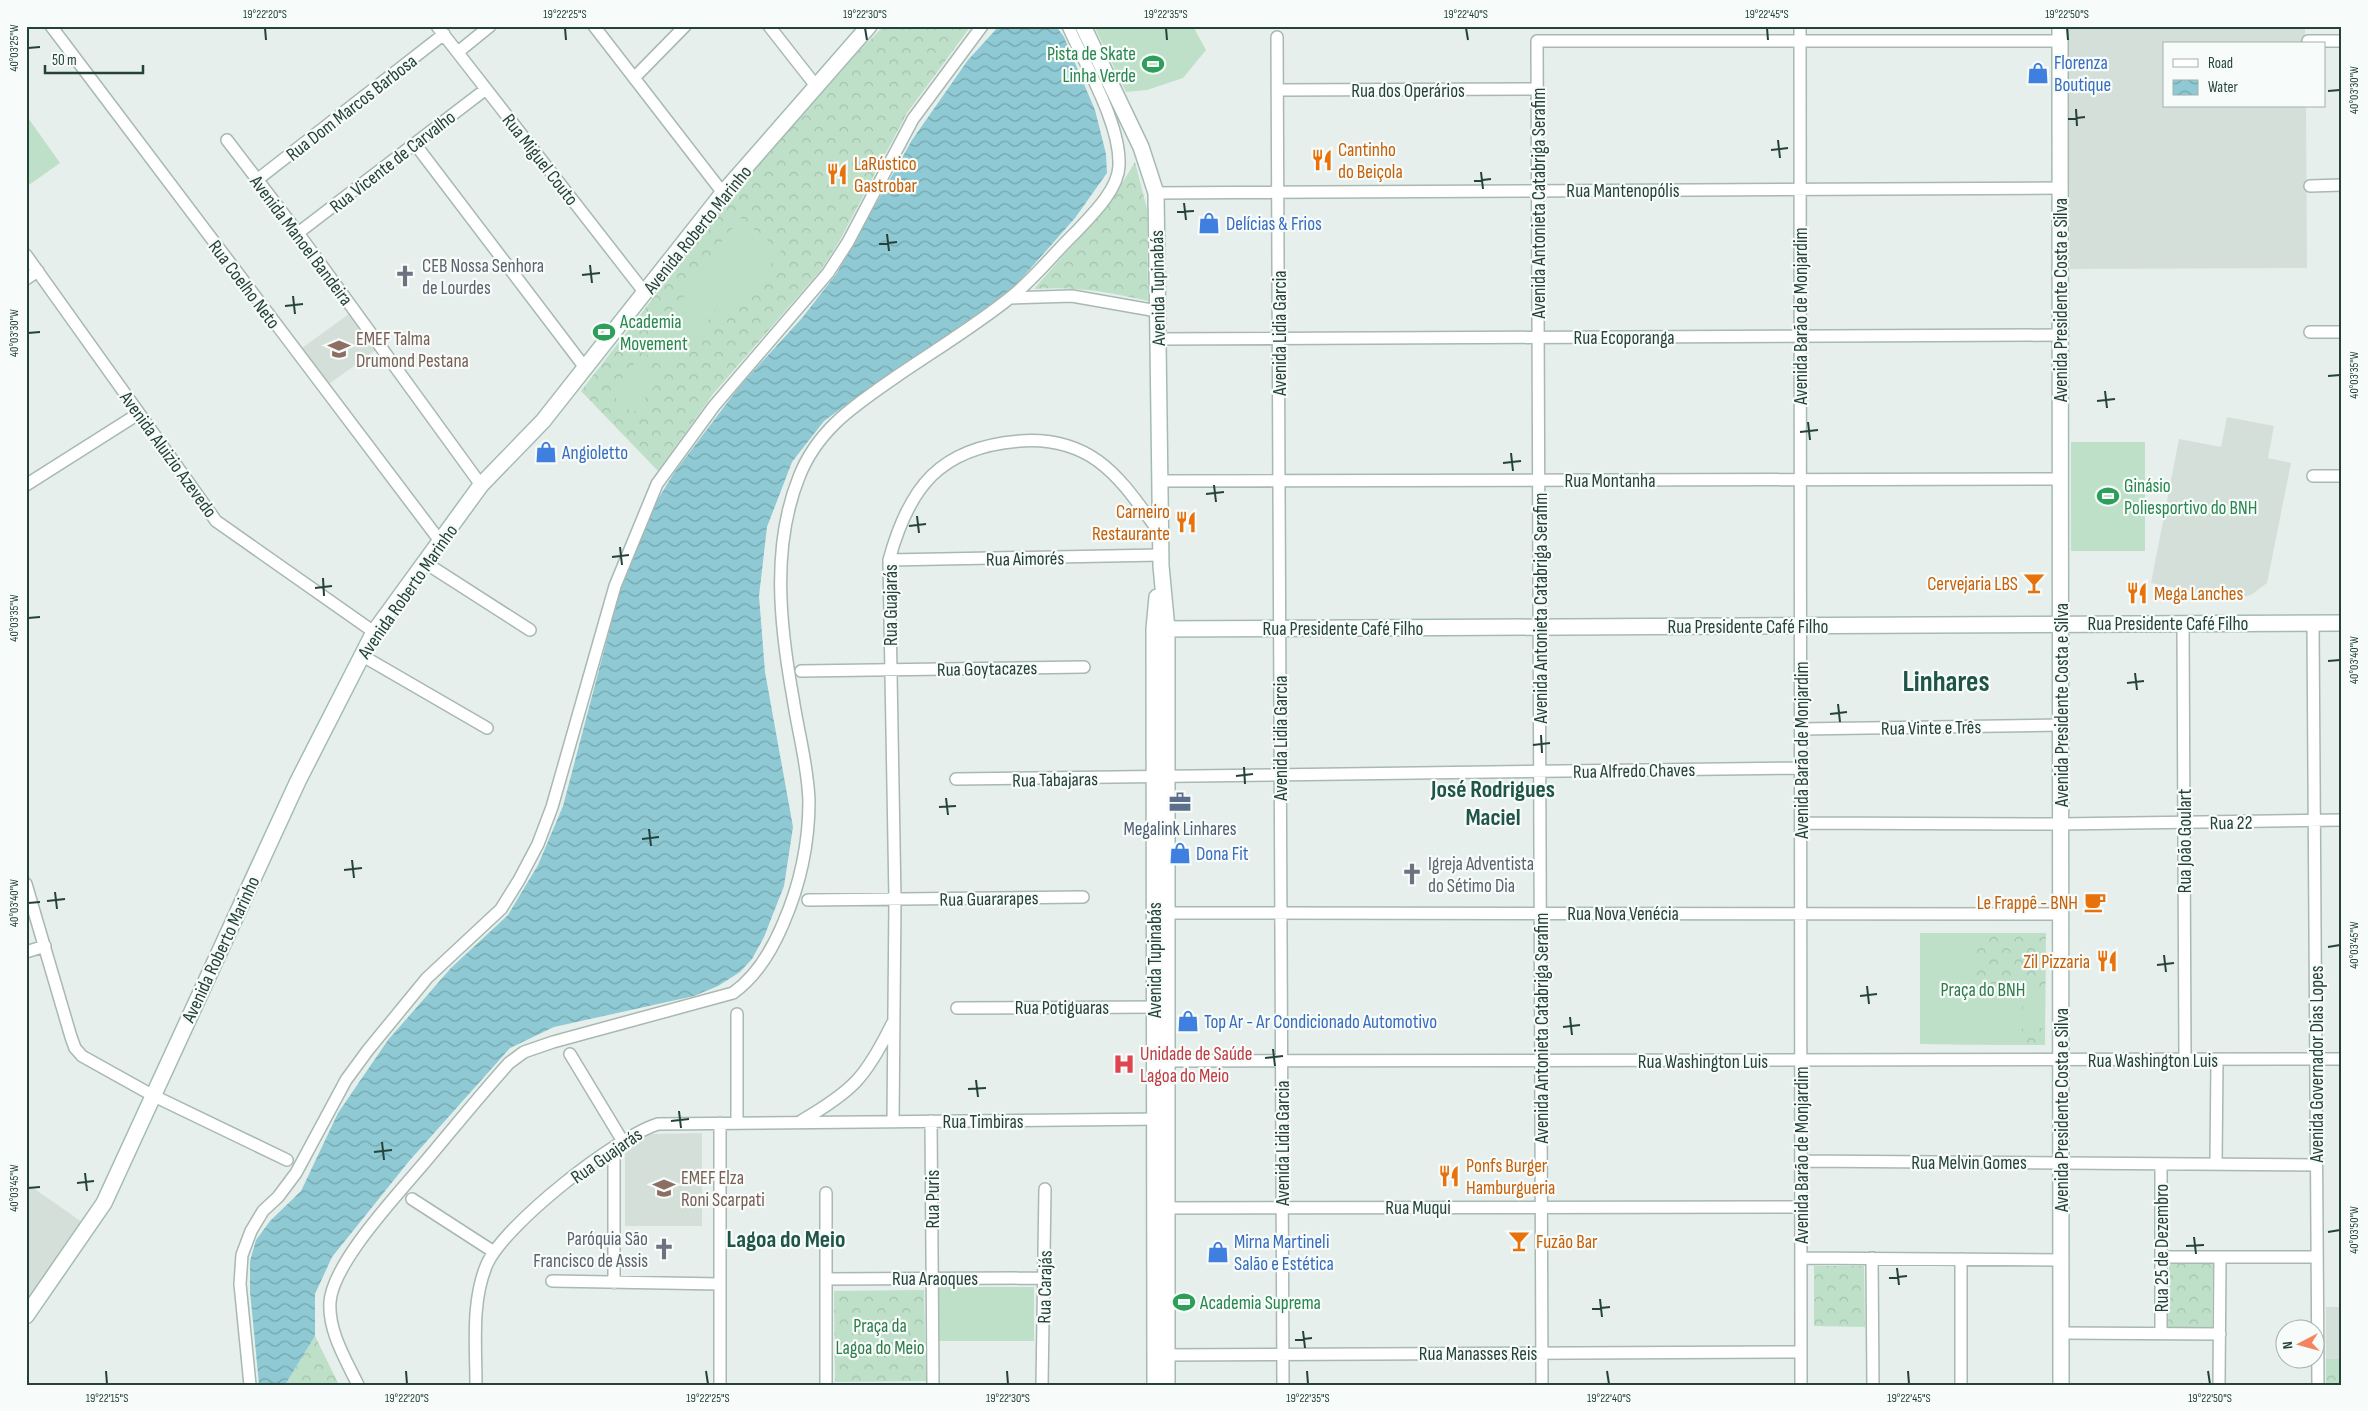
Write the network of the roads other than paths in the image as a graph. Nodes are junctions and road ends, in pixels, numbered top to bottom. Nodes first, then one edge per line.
1 (51, 26) edge
2 (490, 26) edge
3 (594, 26) edge
4 (685, 26) edge
5 (769, 26) edge
6 (869, 26) edge
7 (982, 26) edge
8 (1068, 26) edge
9 (1083, 26) edge
10 (1800, 26) edge
11 (441, 30) edge
12 (2060, 33) edge
13 (1277, 37) dead end
14 (1800, 41) junction
15 (2308, 41) dead end
16 (2342, 41) edge
17 (458, 52) junction
18 (634, 78) junction
19 (816, 86) junction
20 (486, 89) junction
21 (1538, 89) junction
22 (1278, 90) junction
23 (227, 140) dead end
24 (415, 144) junction
25 (257, 180) junction
26 (2310, 186) dead end
27 (2342, 186) edge
28 (2060, 188) junction
29 (1800, 189) junction
30 (1538, 191) junction
31 (1278, 192) junction
32 (723, 193) junction
33 (1156, 193) junction
34 (298, 233) junction
35 (26, 255) edge
36 (38, 271) junction
37 (26, 280) edge
38 (645, 293) junction
39 (1010, 298) junction
40 (1158, 311) junction
41 (2310, 332) dead end
42 (2342, 332) edge
43 (2060, 335) junction
44 (1800, 337) junction
45 (1538, 338) junction
46 (1279, 339) junction
47 (1158, 340) junction
48 (586, 369) junction
49 (138, 414) junction
50 (2313, 476) dead end
51 (2342, 476) edge
52 (2061, 479) junction
53 (1800, 480) junction
54 (1160, 481) junction
55 (1279, 481) junction
56 (1539, 481) junction
57 (26, 485) edge
58 (481, 485) junction
59 (1160, 533) junction
60 (440, 541) junction
61 (889, 560) junction
62 (1160, 560) junction
63 (424, 562) junction
64 (2342, 622) edge
65 (2061, 623) junction
66 (2183, 623) junction
67 (2313, 623) junction
68 (1801, 626) junction
69 (1540, 627) junction
70 (1280, 628) junction
71 (1160, 629) junction
72 (530, 630) dead end
73 (374, 632) junction
74 (361, 655) junction
75 (1084, 667) dead end
76 (890, 669) junction
77 (801, 671) dead end
78 (2061, 725) junction
79 (487, 728) dead end
80 (1801, 728) junction
81 (1801, 768) junction
82 (1540, 771) junction
83 (1280, 774) junction
84 (1160, 777) junction
85 (956, 779) dead end
86 (2342, 820) edge
87 (2314, 821) junction
88 (2184, 822) junction
89 (1801, 823) junction
90 (2061, 824) junction
91 (26, 884) edge
92 (1083, 897) dead end
93 (808, 900) dead end
94 (895, 900) junction
95 (1160, 913) junction
96 (1281, 913) junction
97 (1541, 913) junction
98 (1801, 914) junction
99 (2061, 914) junction
100 (44, 946) junction
101 (26, 952) edge
102 (1160, 1007) junction
103 (957, 1008) dead end
104 (737, 1014) dead end
105 (894, 1021) junction
106 (570, 1054) dead end
107 (2316, 1059) junction
108 (2342, 1059) edge
109 (2185, 1060) junction
110 (2217, 1060) junction
111 (1161, 1061) junction
112 (1282, 1061) junction
113 (1541, 1061) junction
114 (1801, 1061) junction
115 (2061, 1061) junction
116 (152, 1095) junction
117 (1161, 1120) junction
118 (893, 1121) junction
119 (931, 1121) junction
120 (800, 1122) junction
121 (720, 1123) junction
122 (737, 1123) junction
123 (618, 1144) junction
124 (287, 1160) dead end
125 (1801, 1161) junction
126 (2061, 1163) junction
127 (2161, 1164) junction
128 (2216, 1164) junction
129 (2316, 1165) junction
130 (1045, 1189) dead end
131 (826, 1193) dead end
132 (412, 1199) dead end
133 (1801, 1206) junction
134 (1542, 1207) junction
135 (1161, 1208) junction
136 (1282, 1208) junction
137 (494, 1252) junction
138 (2161, 1257) junction
139 (2220, 1257) junction
140 (2317, 1257) junction
141 (1801, 1258) junction
142 (1872, 1258) junction
143 (1961, 1259) junction
144 (2061, 1260) junction
145 (932, 1277) junction
146 (1044, 1278) junction
147 (826, 1279) junction
148 (552, 1281) dead end
149 (614, 1283) junction
150 (720, 1284) junction
151 (26, 1316) edge
152 (2061, 1333) junction
153 (2161, 1333) junction
154 (2220, 1334) junction
155 (1801, 1352) junction
156 (1542, 1353) junction
157 (1283, 1354) junction
158 (1161, 1355) junction
159 (250, 1385) edge
160 (358, 1385) edge
161 (476, 1385) edge
162 (720, 1385) edge
163 (826, 1385) edge
164 (933, 1385) edge
165 (1042, 1385) edge
166 (1155, 1385) edge
167 (1167, 1385) edge
168 (1283, 1385) edge
169 (1542, 1385) edge
170 (1802, 1385) edge
171 (1873, 1385) edge
172 (1960, 1385) edge
173 (2061, 1385) edge
174 (2219, 1385) edge
175 (2318, 1385) edge

1 - 60 street, Rua Coelho Neto
2 - 17 street
3 - 18 street
4 - 18 street
5 - 19 street
6 - 19 main road, Avenida Roberto Marinho
7 - 159 street
8 - 39 street
9 - 33 main road, Avenida Tupinabás
10 - 14 street, Avenida Barão de Monjardim
11 - 17 street, Rua Miguel Couto
11 - 25 street, Rua Dom Marcos Barbosa
12 - 14 street
12 - 28 main road, Avenida Presidente Costa e Silva
13 - 22 street, Avenida Lidia Garcia
14 - 21 street, Avenida Antonieta Catabriga Serafim
14 - 29 street, Avenida Barão de Monjardim
15 - 16 street
17 - 20 street, Rua Miguel Couto
18 - 32 street
19 - 32 main road, Avenida Roberto Marinho
20 - 24 street, Rua Vicente de Carvalho
20 - 38 street, Rua Miguel Couto
21 - 22 street, Rua dos Operários
21 - 30 street, Avenida Antonieta Catabriga Serafim
22 - 31 street, Avenida Lidia Garcia
23 - 25 street, Avenida Manoel Bandeira
24 - 34 street, Rua Vicente de Carvalho
24 - 48 street
25 - 34 street, Avenida Manoel Bandeira
26 - 27 street
28 - 29 street, Rua Mantenopólis
28 - 43 main road, Avenida Presidente Costa e Silva
29 - 30 street, Rua Mantenopólis
29 - 44 street, Avenida Barão de Monjardim
30 - 31 street, Rua Mantenopólis
30 - 45 street, Avenida Antonieta Catabriga Serafim
31 - 33 street, Rua Mantenopólis
31 - 46 street, Avenida Lidia Garcia
32 - 38 main road, Avenida Roberto Marinho
33 - 40 main road, Avenida Tupinabás
34 - 58 street, Avenida Manoel Bandeira
35 - 36 street, Avenida Aluizio Azevedo
36 - 37 street
36 - 49 street, Avenida Aluizio Azevedo
38 - 48 main road, Avenida Roberto Marinho
39 - 40 street
39 - 160 street
40 - 47 main road, Avenida Tupinabás
41 - 42 street
43 - 44 street, Rua Ecoporanga
43 - 52 main road, Avenida Presidente Costa e Silva
44 - 45 street, Rua Ecoporanga
44 - 53 street, Avenida Barão de Monjardim
45 - 46 street, Rua Ecoporanga
45 - 56 street, Avenida Antonieta Catabriga Serafim
46 - 47 street, Rua Ecoporanga
46 - 55 street, Avenida Lidia Garcia
47 - 54 main road, Avenida Tupinabás
48 - 58 main road, Avenida Roberto Marinho
49 - 57 street
49 - 73 street, Avenida Aluizio Azevedo
50 - 51 street
52 - 53 street, Rua Montanha
52 - 65 main road, Avenida Presidente Costa e Silva
53 - 56 street, Rua Montanha
53 - 68 street, Avenida Barão de Monjardim
54 - 55 street, Rua Montanha
54 - 59 main road, Avenida Tupinabás
55 - 56 street, Rua Montanha
55 - 70 street, Avenida Lidia Garcia
56 - 69 street, Avenida Antonieta Catabriga Serafim
58 - 60 main road, Avenida Roberto Marinho
59 - 61 street, Rua Guajarás
59 - 62 main road, Avenida Tupinabás
60 - 63 main road, Avenida Roberto Marinho
61 - 62 street, Rua Aimorés
61 - 76 street, Rua Guajarás
62 - 71 main road, Avenida Tupinabás
63 - 72 street
63 - 73 main road, Avenida Roberto Marinho
64 - 67 main road, Rua Presidente Café Filho
65 - 66 main road, Rua Presidente Café Filho
65 - 68 main road, Rua Presidente Café Filho
65 - 78 main road, Avenida Presidente Costa e Silva
66 - 67 main road, Rua Presidente Café Filho
66 - 88 street, Rua João Goulart
67 - 87 street, Avenida Governador Dias Lopes
68 - 69 main road, Rua Presidente Café Filho
68 - 80 street, Avenida Barão de Monjardim
69 - 70 main road, Rua Presidente Café Filho
69 - 82 street, Avenida Antonieta Catabriga Serafim
70 - 71 main road, Rua Presidente Café Filho
70 - 83 street, Avenida Lidia Garcia
71 - 84 main road, Avenida Tupinabás
73 - 74 main road, Avenida Roberto Marinho
74 - 79 street
74 - 116 main road, Avenida Roberto Marinho
75 - 76 street, Rua Goytacazes
76 - 77 street, Rua Goytacazes
76 - 94 street, Rua Guajarás
78 - 80 street, Rua Vinte e Três
78 - 90 main road, Avenida Presidente Costa e Silva
80 - 81 street, Avenida Barão de Monjardim
81 - 82 street, Rua Alfredo Chaves
81 - 89 street, Avenida Barão de Monjardim
82 - 83 street, Rua Alfredo Chaves
82 - 97 street, Avenida Antonieta Catabriga Serafim
83 - 84 street, Rua Alfredo Chaves
83 - 96 street, Avenida Lidia Garcia
84 - 85 street, Rua Tabajaras
84 - 95 main road, Avenida Tupinabás
86 - 87 street, Rua 22
87 - 88 street, Rua 22
87 - 107 street, Avenida Governador Dias Lopes
88 - 90 street, Rua 22
88 - 109 street, Rua João Goulart
89 - 90 street
89 - 98 street, Avenida Barão de Monjardim
90 - 99 main road, Avenida Presidente Costa e Silva
91 - 100 street
92 - 94 street, Rua Guararapes
93 - 94 street, Rua Guararapes
94 - 105 street, Rua Guajarás
95 - 96 street, Rua Nova Venécia
95 - 102 main road, Avenida Tupinabás
96 - 97 street, Rua Nova Venécia
96 - 112 street, Avenida Lidia Garcia
97 - 98 street, Rua Nova Venécia
97 - 113 street, Avenida Antonieta Catabriga Serafim
98 - 99 street, Rua Nova Venécia
98 - 114 street, Avenida Barão de Monjardim
99 - 115 main road, Avenida Presidente Costa e Silva
100 - 101 street
100 - 116 street
102 - 103 street, Rua Potiguaras
102 - 111 main road, Avenida Tupinabás
104 - 122 street
105 - 118 street, Rua Guajarás
105 - 120 street, Rua Guajarás
106 - 123 street
107 - 108 street, Rua Washington Luis
107 - 110 street, Rua Washington Luis
107 - 129 street, Avenida Governador Dias Lopes
109 - 110 street, Rua Washington Luis
109 - 115 street, Rua Washington Luis
110 - 128 street
111 - 112 street, Rua Washington Luis
111 - 117 main road, Avenida Tupinabás
112 - 113 street, Rua Washington Luis
112 - 136 street, Avenida Lidia Garcia
113 - 114 street, Rua Washington Luis
113 - 134 street, Avenida Antonieta Catabriga Serafim
114 - 115 street, Rua Washington Luis
114 - 125 street, Avenida Barão de Monjardim
115 - 126 main road, Avenida Presidente Costa e Silva
116 - 124 street
116 - 151 main road, Avenida Roberto Marinho
117 - 119 street, Rua Timbiras
117 - 135 main road, Avenida Tupinabás
118 - 119 street, Rua Timbiras
118 - 120 street, Rua Timbiras
119 - 145 street, Rua Puris
120 - 122 street, Rua Guajarás
121 - 122 street, Rua Guajarás
121 - 123 street, Rua Guajarás
121 - 150 street
123 - 137 street, Rua Guajarás
123 - 149 street
125 - 126 street, Rua Melvin Gomes
125 - 133 street, Avenida Barão de Monjardim
126 - 127 street, Rua Melvin Gomes
126 - 144 main road, Avenida Presidente Costa e Silva
127 - 128 street, Rua Melvin Gomes
127 - 138 street, Rua 25 de Dezembro
128 - 129 street, Rua Melvin Gomes
129 - 140 street, Avenida Governador Dias Lopes
130 - 146 street, Rua Carajás
131 - 147 street
132 - 137 street
133 - 134 street, Rua Muqui
133 - 141 street, Avenida Barão de Monjardim
134 - 136 street, Rua Muqui
134 - 156 street, Avenida Antonieta Catabriga Serafim
135 - 136 street, Rua Muqui
135 - 158 main road, Avenida Tupinabás
136 - 157 street, Avenida Lidia Garcia
137 - 161 street, Rua Guajarás
138 - 139 street
138 - 153 street, Rua 25 de Dezembro
139 - 140 street
139 - 154 street
140 - 175 street, Avenida Governador Dias Lopes
141 - 142 street
141 - 155 street, Avenida Barão de Monjardim
142 - 143 street
142 - 171 street
143 - 144 street
143 - 172 street
144 - 152 main road, Avenida Presidente Costa e Silva
145 - 146 street, Rua Araoques
145 - 147 street, Rua Araoques
145 - 164 street, Rua Puris
146 - 165 street, Rua Carajás
147 - 163 street
148 - 149 street
149 - 150 street
150 - 162 street
152 - 153 street
152 - 173 main road, Avenida Presidente Costa e Silva
153 - 154 street
154 - 174 street
155 - 156 street, Rua Manasses Reis
155 - 170 street, Avenida Barão de Monjardim
156 - 157 street, Rua Manasses Reis
156 - 169 street, Avenida Antonieta Catabriga Serafim
157 - 158 street, Rua Manasses Reis
157 - 168 street, Avenida Lidia Garcia
158 - 166 main road, Avenida Tupinabás
158 - 167 main road, Avenida Tupinabás

